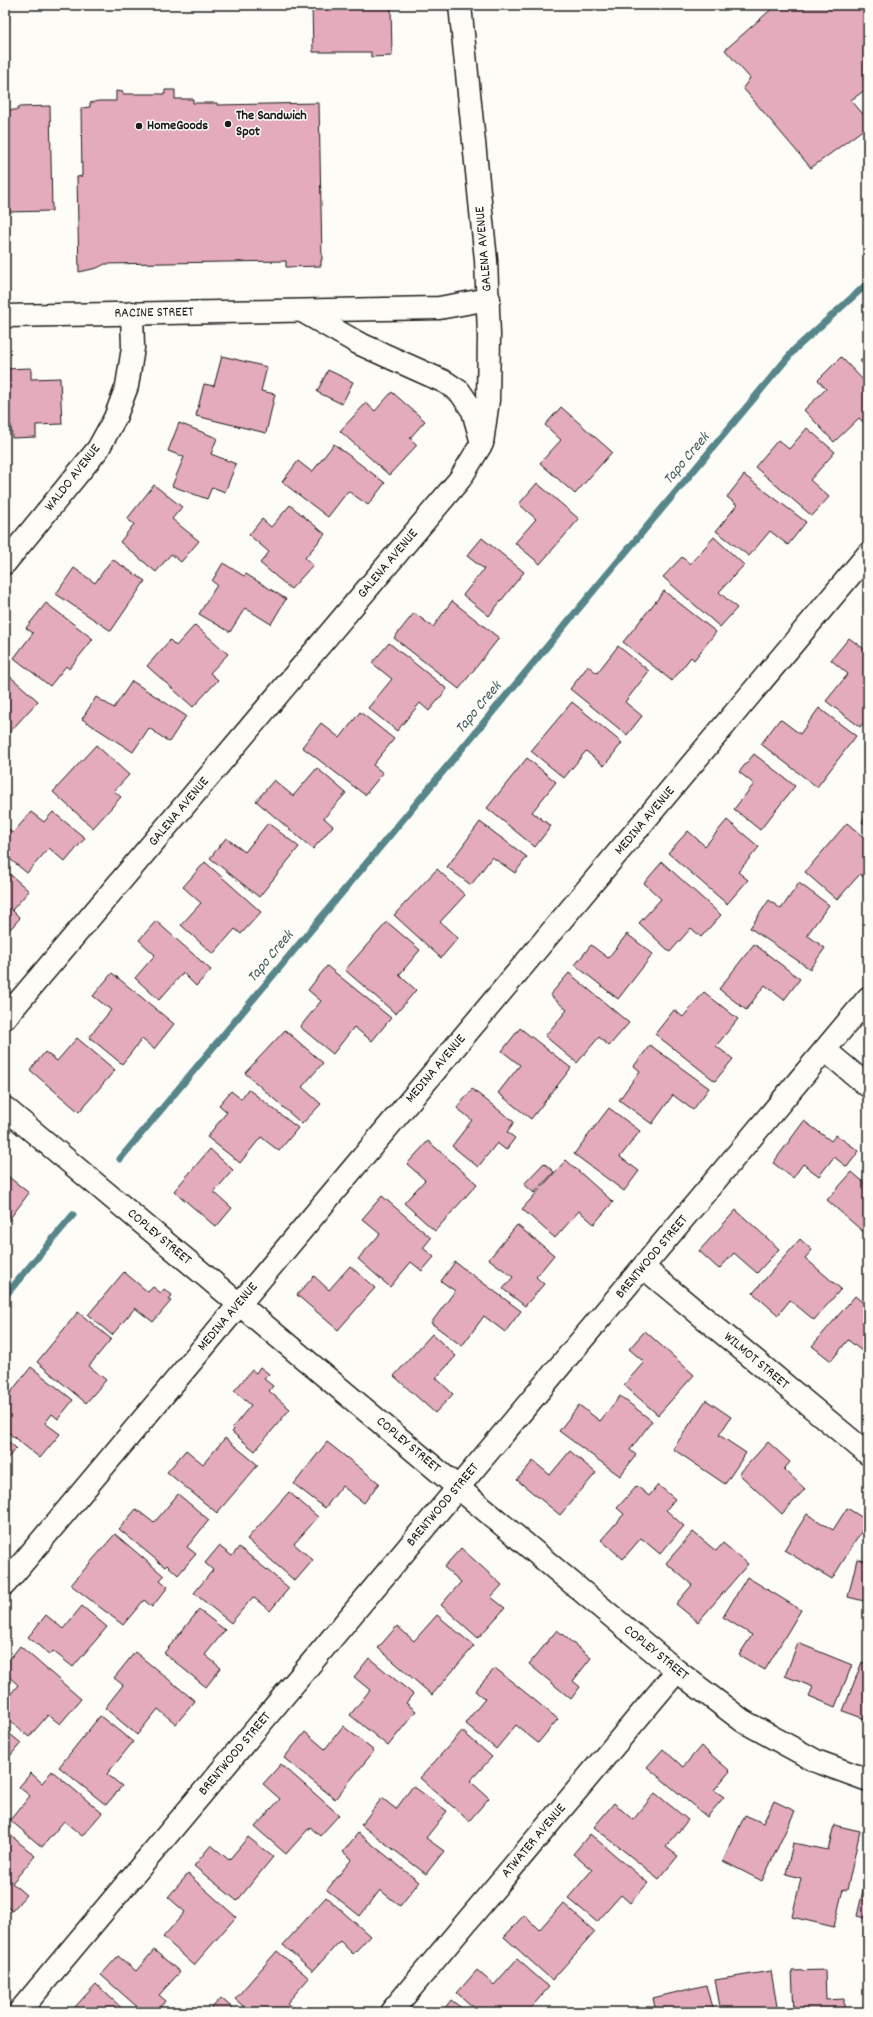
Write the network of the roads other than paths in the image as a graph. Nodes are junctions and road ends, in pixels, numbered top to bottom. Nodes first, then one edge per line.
1 (460, 5) edge
2 (489, 299) junction
3 (302, 311) junction
4 (132, 313) junction
5 (5, 316) edge
6 (482, 443) junction
7 (868, 554) edge
8 (5, 563) edge
9 (868, 998) edge
10 (5, 1018) edge
11 (825, 1050) junction
12 (868, 1086) edge
13 (5, 1108) edge
14 (644, 1268) junction
15 (240, 1304) junction
16 (868, 1454) edge
17 (458, 1487) junction
18 (5, 1584) edge
19 (677, 1670) junction
20 (868, 1780) edge
21 (19, 2012) edge
22 (391, 2012) edge

1 - 2 street, GALENA AVENUE
2 - 3 street, RACINE STREET
2 - 6 street, GALENA AVENUE
3 - 4 street, RACINE STREET
3 - 6 street
4 - 5 street, RACINE STREET
4 - 8 street, WALDO AVENUE
6 - 10 street, GALENA AVENUE
7 - 15 street, MEDINA AVENUE
9 - 11 street, BRENTWOOD STREET
11 - 12 street
11 - 14 street, BRENTWOOD STREET
13 - 15 street, COPLEY STREET
14 - 16 street, WILMOT STREET
14 - 17 street, BRENTWOOD STREET
15 - 17 street, COPLEY STREET
15 - 18 street, MEDINA AVENUE
17 - 19 street, COPLEY STREET
17 - 21 street, BRENTWOOD STREET
19 - 20 street, COPLEY STREET
19 - 22 street, ATWATER AVENUE

